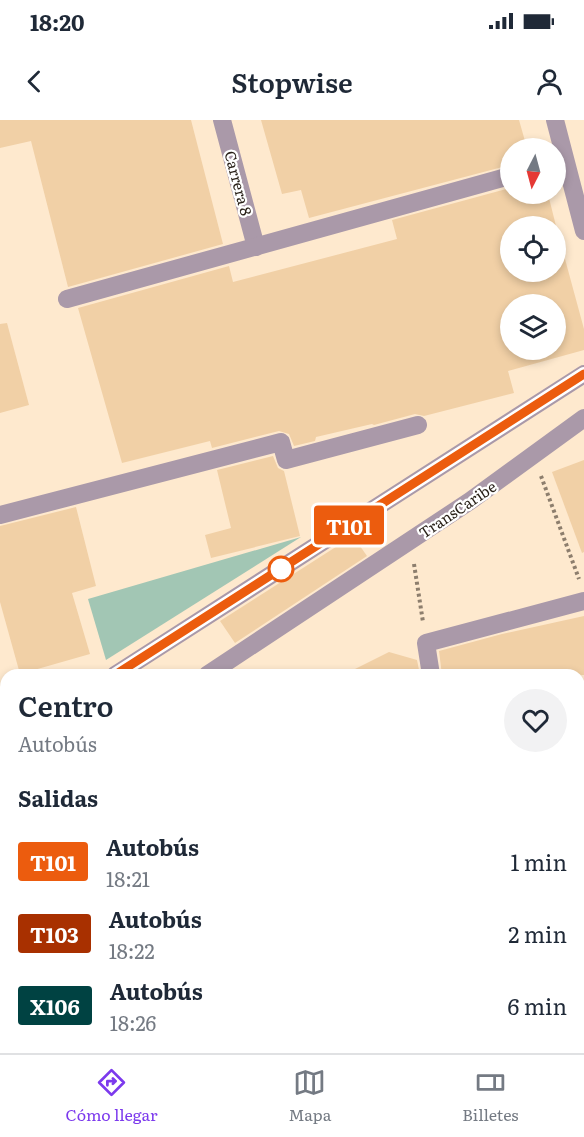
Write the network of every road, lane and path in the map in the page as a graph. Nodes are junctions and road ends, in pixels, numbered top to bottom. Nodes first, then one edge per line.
1 (222, 120) edge
2 (555, 120) edge
3 (557, 138) edge
4 (500, 179) edge
5 (566, 180) edge
6 (584, 231) edge
7 (256, 247) junction
8 (67, 299) dead end
9 (584, 374) edge
10 (584, 418) edge
11 (418, 425) dead end
12 (537, 465) dead end
13 (0, 516) edge
14 (413, 561) dead end
15 (582, 592) edge
16 (426, 643) junction
17 (124, 669) edge
18 (216, 669) edge
19 (430, 669) edge

1 - 7 street, Carrera 8
2 - 3 street
4 - 7 street
5 - 6 street
7 - 8 street
9 - 17 street
10 - 18 street, TransCaribe
11 - 13 street
12 - 15 path
14 - 16 path
15 - 16 street
16 - 19 street

